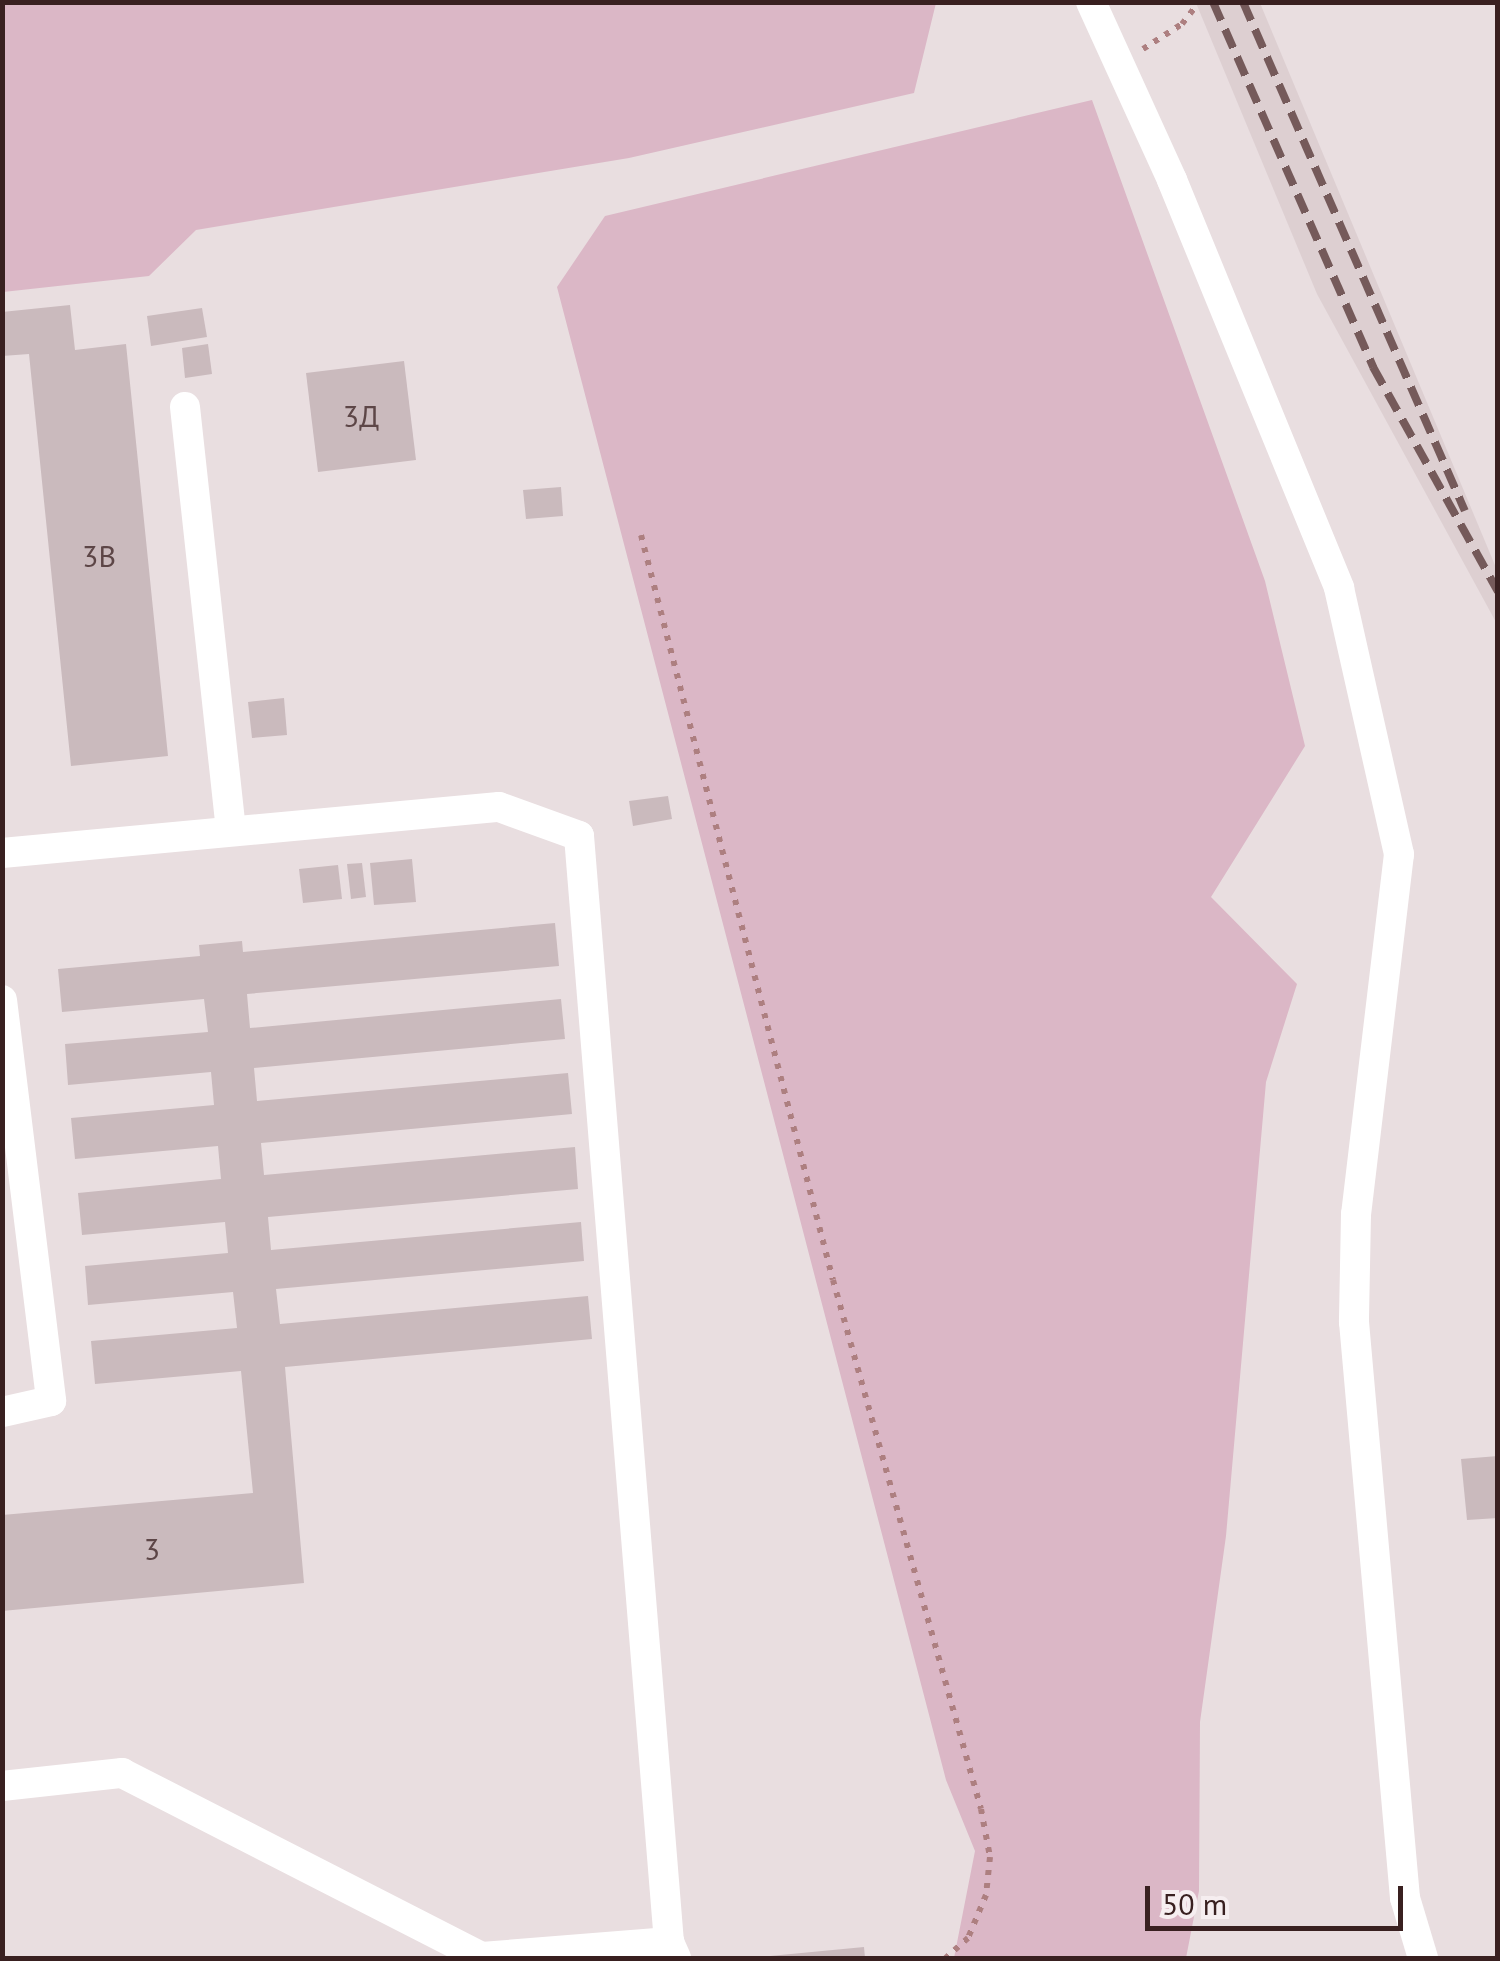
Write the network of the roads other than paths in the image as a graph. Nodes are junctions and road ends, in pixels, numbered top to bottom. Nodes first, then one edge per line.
1 (1091, 2) edge
2 (185, 407) dead end
3 (230, 832) junction
4 (2, 852) edge
5 (2, 1000) edge
6 (14, 1233) edge
7 (2, 1412) edge
8 (2, 1786) edge
9 (673, 1950) edge
10 (482, 1957) edge
11 (468, 1958) edge
12 (1423, 1958) edge

1 - 12 lane
2 - 3 lane
3 - 4 lane
3 - 9 lane
5 - 6 lane
6 - 7 lane
8 - 10 lane
9 - 10 lane
10 - 11 lane

